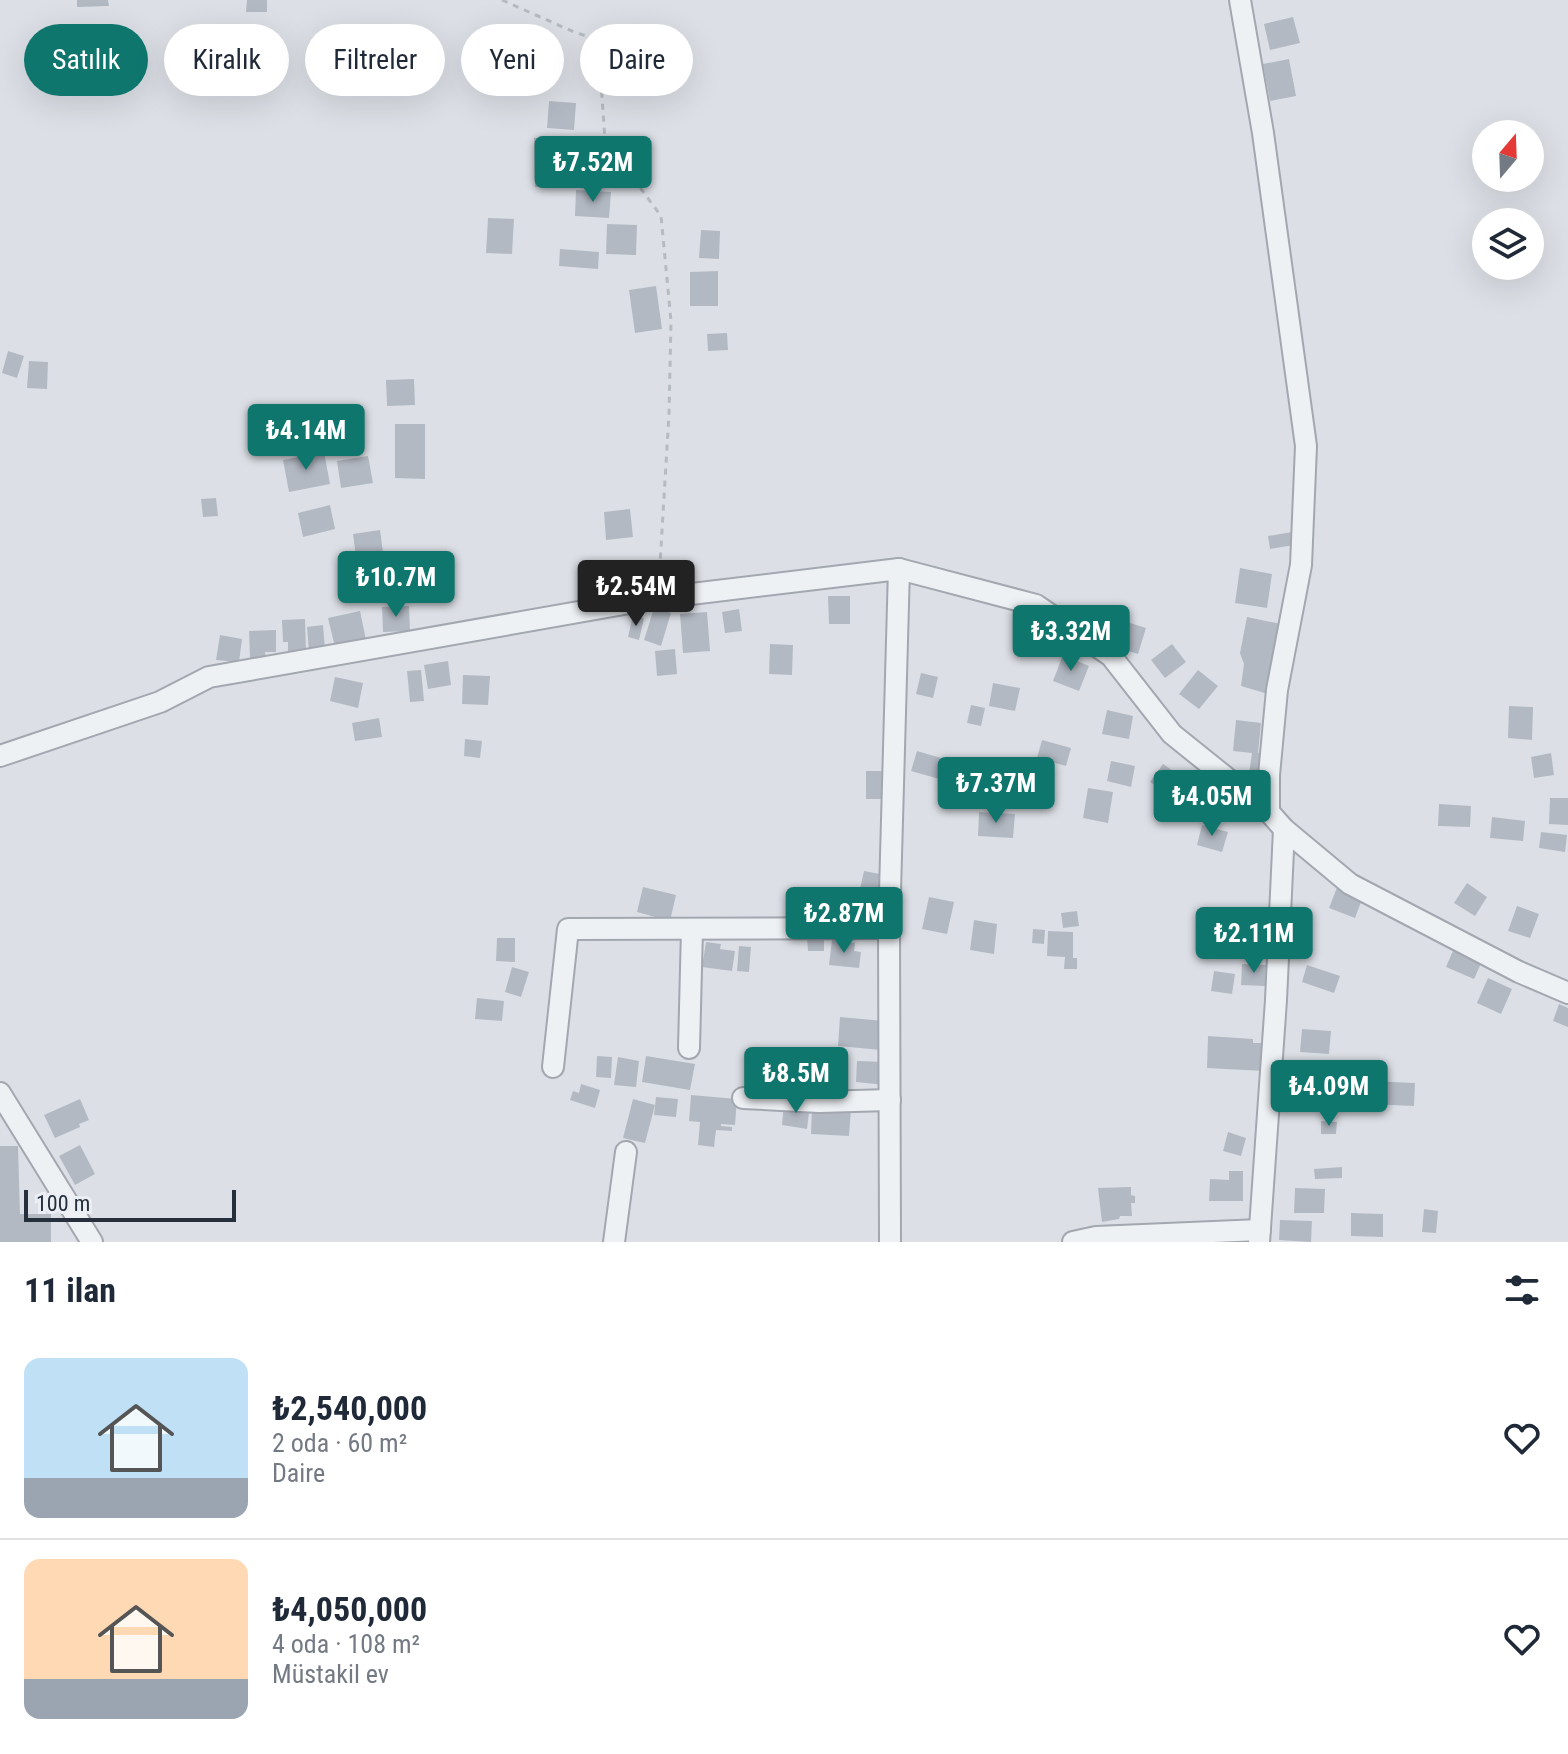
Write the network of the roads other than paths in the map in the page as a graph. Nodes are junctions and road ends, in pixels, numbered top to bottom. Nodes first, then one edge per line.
1 (1240, 0) edge
2 (899, 569) junction
3 (0, 756) edge
4 (1269, 812) junction
5 (1284, 829) junction
6 (889, 928) junction
7 (692, 929) junction
8 (1568, 993) edge
9 (689, 1048) dead end
10 (553, 1067) dead end
11 (0, 1093) edge
12 (743, 1098) dead end
13 (890, 1100) junction
14 (626, 1152) dead end
15 (1260, 1236) edge
16 (92, 1242) edge
17 (614, 1242) edge
18 (890, 1242) edge
19 (1073, 1242) edge

1 - 4 street
2 - 3 street
2 - 4 street
2 - 6 street
4 - 5 street
5 - 8 street
5 - 15 street
6 - 7 street
6 - 13 street
7 - 9 street
7 - 10 street
11 - 16 street
12 - 13 street
13 - 18 street
14 - 17 street
15 - 19 street

